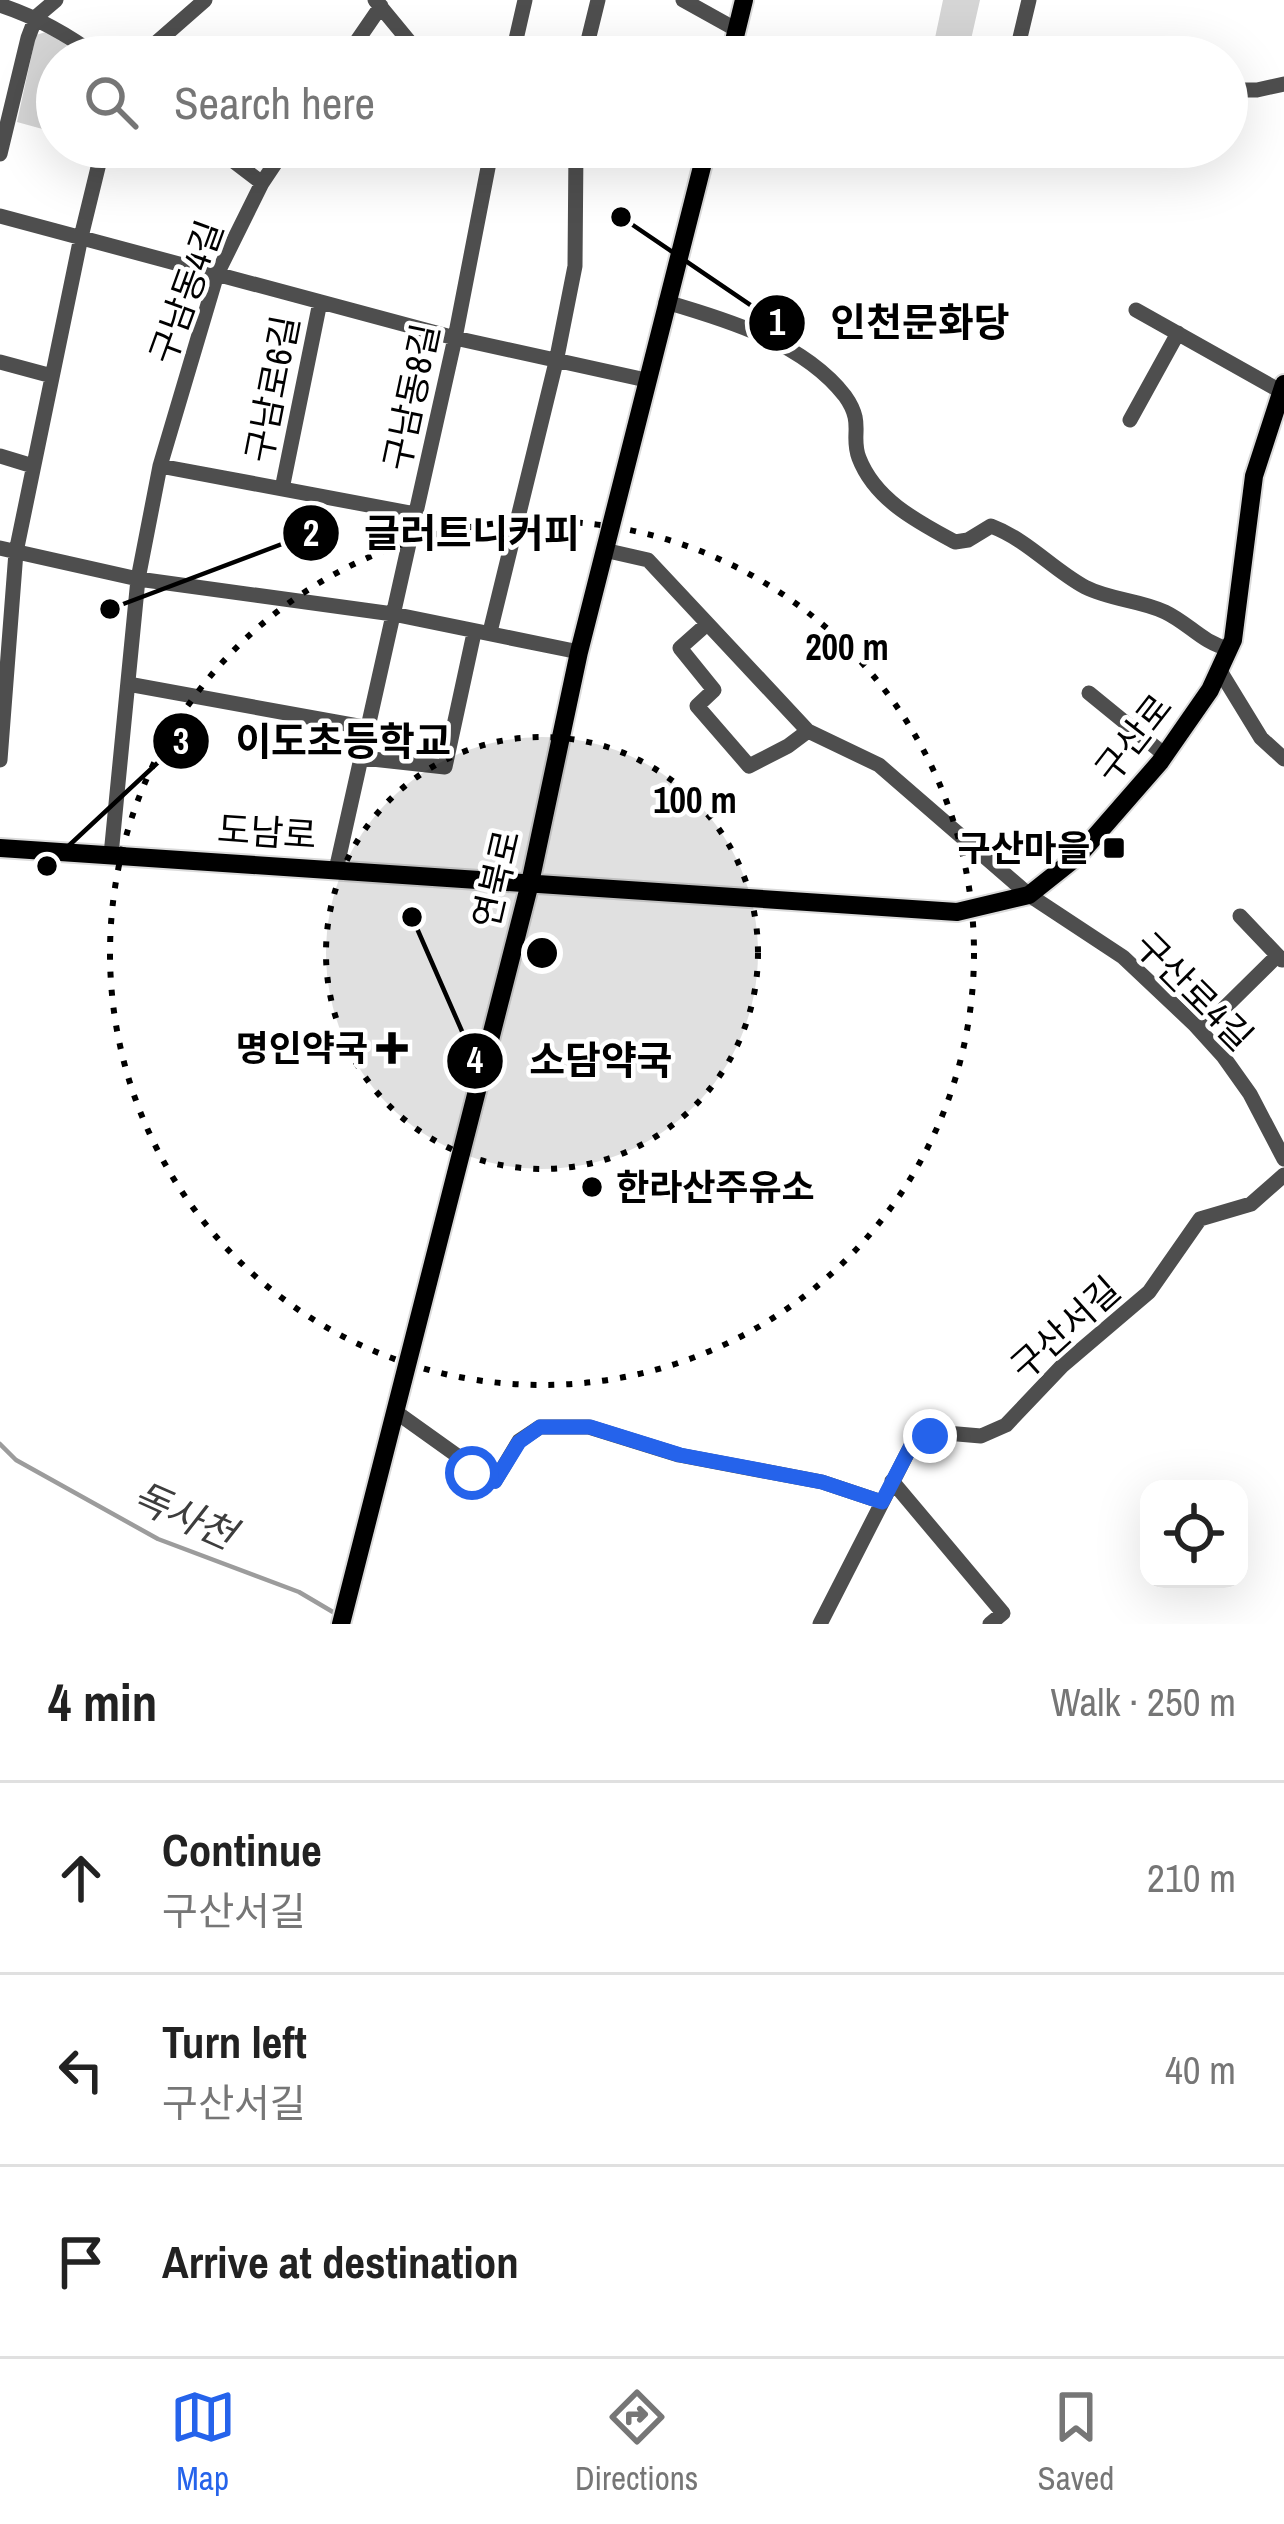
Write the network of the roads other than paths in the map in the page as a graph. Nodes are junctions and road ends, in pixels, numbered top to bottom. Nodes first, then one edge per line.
1 (56, 0) edge
2 (205, 0) edge
3 (526, 0) edge
4 (598, 0) edge
5 (683, 0) edge
6 (744, 0) edge
7 (1029, 0) edge
8 (378, 3) edge
9 (0, 4) edge
10 (36, 17) junction
11 (737, 30) junction
12 (70, 36) edge
13 (164, 36) edge
14 (358, 36) edge
15 (405, 36) edge
16 (517, 36) edge
17 (589, 36) edge
18 (735, 36) edge
19 (1020, 36) edge
20 (1284, 84) edge
21 (1248, 90) edge
22 (6, 106) edge
23 (0, 154) edge
24 (98, 168) edge
25 (242, 168) edge
26 (272, 168) edge
27 (487, 168) edge
28 (577, 168) edge
29 (702, 168) edge
30 (262, 183) junction
31 (0, 216) edge
32 (81, 237) junction
33 (218, 274) junction
34 (320, 302) junction
35 (667, 302) junction
36 (1136, 310) dead end
37 (1178, 333) junction
38 (455, 338) junction
39 (0, 362) edge
40 (556, 362) junction
41 (52, 376) junction
42 (646, 380) junction
43 (1283, 388) edge
44 (1130, 420) dead end
45 (0, 456) edge
46 (33, 466) junction
47 (160, 466) junction
48 (282, 489) junction
49 (416, 514) junction
50 (8, 550) edge
51 (604, 550) junction
52 (138, 579) junction
53 (393, 614) junction
54 (707, 624) junction
55 (482, 632) junction
56 (1229, 649) junction
57 (579, 652) junction
58 (1220, 671) junction
59 (128, 684) junction
60 (1089, 693) dead end
61 (1, 722) edge
62 (369, 728) junction
63 (808, 731) junction
64 (1165, 755) junction
65 (363, 758) junction
66 (1284, 758) edge
67 (0, 760) edge
68 (0, 848) edge
69 (111, 855) junction
70 (336, 870) junction
71 (530, 883) junction
72 (1029, 895) junction
73 (1240, 916) dead end
74 (1280, 959) edge
75 (1201, 1031) junction
76 (1284, 1160) edge
77 (1284, 1175) edge
78 (396, 1412) junction
79 (892, 1481) junction
80 (882, 1502) junction
81 (341, 1624) edge
82 (820, 1624) edge
83 (990, 1624) edge

1 - 10 street
2 - 13 street
3 - 16 street
4 - 17 street
5 - 11 street
6 - 11 main road
7 - 19 street
8 - 14 street
8 - 15 street
9 - 10 street
10 - 12 street
10 - 22 street
11 - 18 main road
20 - 21 street
22 - 23 street
24 - 32 street
25 - 30 street
26 - 30 street, 구남동4길
27 - 38 street, 구남동8길
28 - 40 street
29 - 35 main road, 연북로
30 - 33 street, 구남동4길
31 - 32 street, 구남로6길
32 - 33 street, 구남로6길
32 - 41 street
33 - 34 street, 구남로6길
33 - 47 street, 구남동4길
34 - 38 street, 구남로6길
34 - 48 street, 구남로6길
35 - 42 main road, 연북로
35 - 56 street
36 - 37 street
37 - 43 street
37 - 44 street
38 - 40 street, 구남로6길
38 - 49 street, 구남동8길
39 - 41 street
40 - 42 street, 구남로6길
40 - 55 street
41 - 46 street
42 - 51 main road, 연북로
43 - 56 main road, 구산로
45 - 46 street
46 - 50 street
47 - 48 street
47 - 52 street, 구남동4길
48 - 49 street
49 - 53 street, 구남동8길
50 - 52 street
50 - 61 street
51 - 54 street
51 - 57 main road, 연북로
52 - 53 street
52 - 59 street, 구남동4길
53 - 55 street
53 - 62 street, 구남동8길
54 - 63 street
54 - 63 street
55 - 57 street
55 - 65 street
56 - 58 main road, 구산로
57 - 71 main road, 연북로
58 - 64 main road, 구산로
58 - 66 street
59 - 62 street
59 - 69 street, 구남동4길
60 - 64 street
61 - 67 street
62 - 65 street, 구남동8길
63 - 72 street, 구산로4길
64 - 72 main road, 구산로
65 - 70 street, 구남동8길
68 - 69 main road, 도남로
69 - 70 main road, 도남로
70 - 71 main road, 도남로
71 - 72 main road, 구산로
71 - 78 main road, 연북로
72 - 75 street, 구산로4길
73 - 74 street
74 - 75 street
75 - 76 street, 구산로4길
77 - 79 street, 구산서길
78 - 80 street
78 - 81 main road, 연북로
79 - 80 street, 구산서길
79 - 83 street
80 - 82 street, 구산서길

